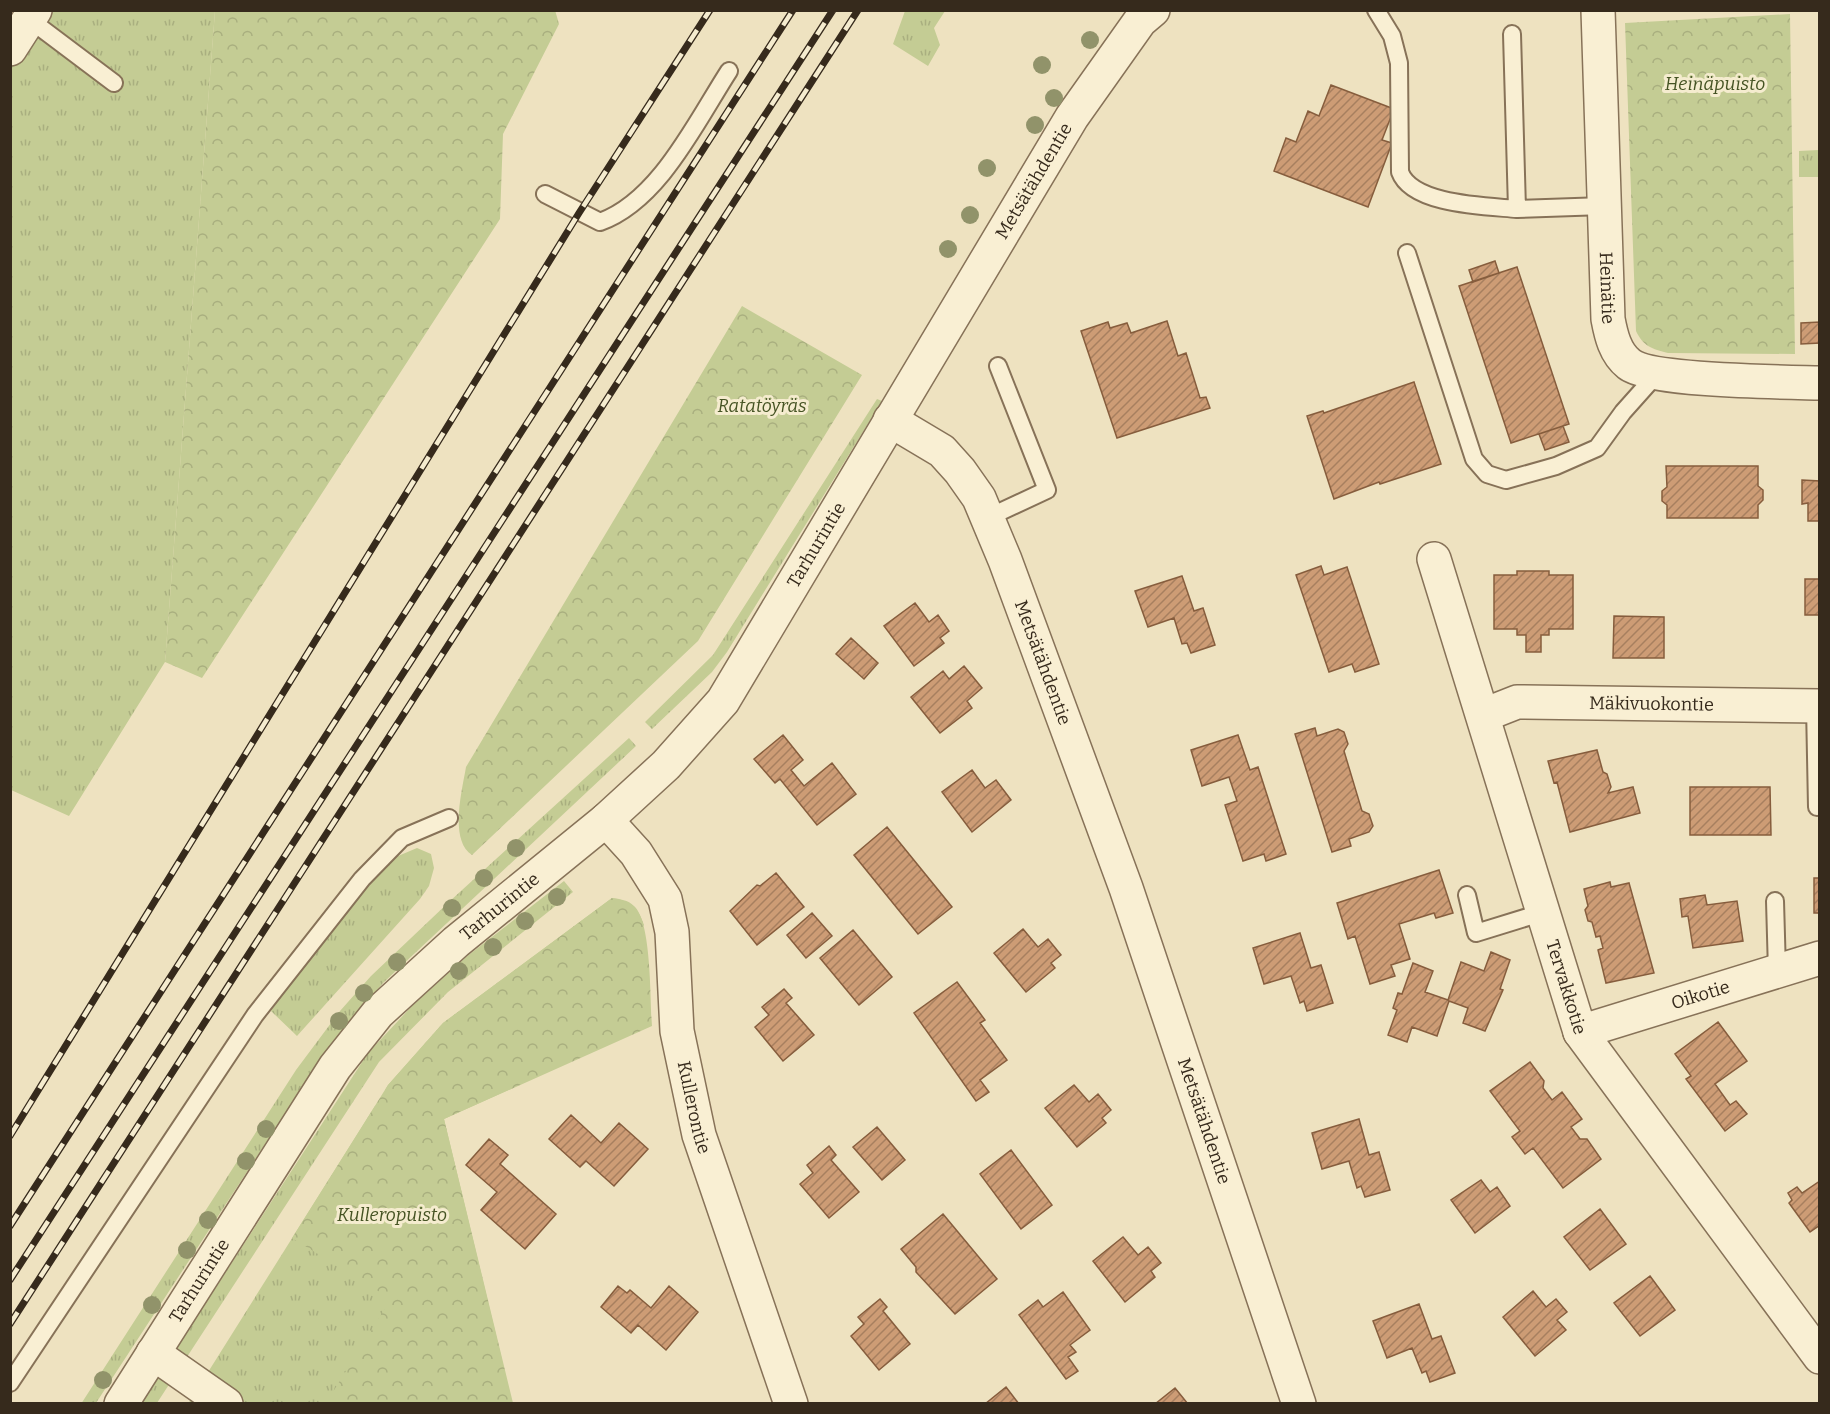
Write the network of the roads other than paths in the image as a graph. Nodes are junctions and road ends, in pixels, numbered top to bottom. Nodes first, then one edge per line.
1 (1153, 10) edge
2 (1376, 10) edge
3 (1598, 10) edge
4 (32, 15) edge
5 (1512, 34) dead end
6 (10, 49) edge
7 (729, 71) dead end
8 (114, 83) dead end
9 (544, 194) dead end
10 (1604, 206) junction
11 (1517, 209) junction
12 (1407, 253) dead end
13 (998, 366) dead end
14 (1656, 375) junction
15 (1820, 384) edge
16 (890, 420) junction
17 (987, 518) junction
18 (1434, 559) dead end
19 (1817, 706) edge
20 (1484, 715) junction
21 (1817, 807) dead end
22 (449, 818) dead end
23 (606, 820) junction
24 (1467, 895) dead end
25 (1775, 901) dead end
26 (1544, 912) junction
27 (1820, 958) edge
28 (1777, 971) junction
29 (1580, 1032) junction
30 (153, 1353) junction
31 (1820, 1357) edge
32 (10, 1383) edge
33 (121, 1404) edge
34 (226, 1404) edge
35 (791, 1404) edge
36 (1299, 1404) edge

1 - 16 street, Metsätähdentie
2 - 11 lane
3 - 10 street, Heinätie
4 - 6 street
4 - 8 lane
5 - 11 lane
7 - 9 lane
10 - 11 lane
10 - 14 street, Heinätie
12 - 14 lane
13 - 17 lane
14 - 15 street, Heinätie
16 - 17 street, Metsätähdentie
16 - 23 street, Tarhurintie
17 - 36 street, Metsätähdentie
18 - 20 street, Tervakkotie
19 - 20 street, Mäkivuokontie
19 - 21 lane
20 - 26 street, Tervakkotie
22 - 32 lane
23 - 30 street, Tarhurintie
23 - 35 street, Kullerontie
24 - 26 lane
25 - 28 lane
26 - 29 street, Tervakkotie
27 - 28 street, Oikotie
28 - 29 street, Oikotie
29 - 31 street, Tervakkotie
30 - 33 street, Tarhurintie
30 - 34 street

